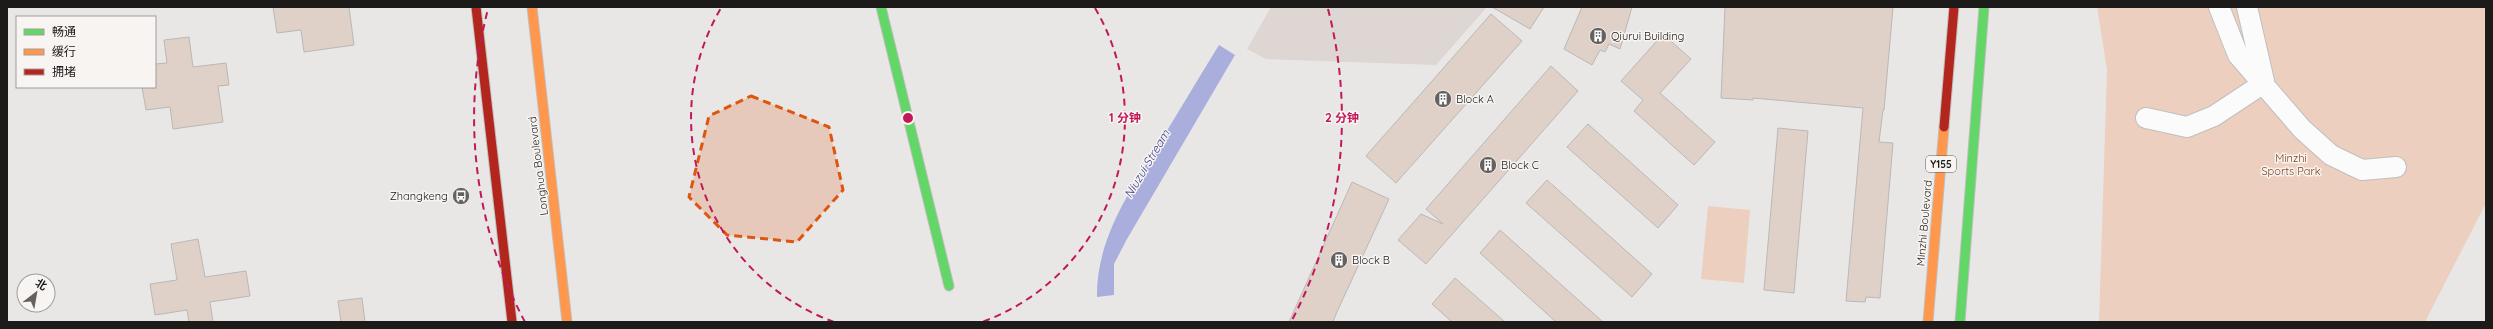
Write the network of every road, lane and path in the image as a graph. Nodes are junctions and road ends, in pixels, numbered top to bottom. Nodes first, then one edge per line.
1 (476, 7) edge
2 (532, 7) edge
3 (881, 7) edge
4 (1954, 7) edge
5 (1984, 7) edge
6 (2219, 7) edge
7 (2247, 7) edge
8 (2264, 84) junction
9 (2146, 118) dead end
10 (2396, 167) dead end
11 (949, 286) dead end
12 (512, 322) edge
13 (567, 322) edge
14 (1928, 322) edge
15 (1960, 322) edge

1 - 12 main road
2 - 13 main road, Longhua Boulevard
3 - 11 main road
4 - 14 main road, Minzhi Boulevard / Y155
5 - 15 main road, Y155
6 - 8 street
7 - 8 street
8 - 9 street
8 - 10 street

